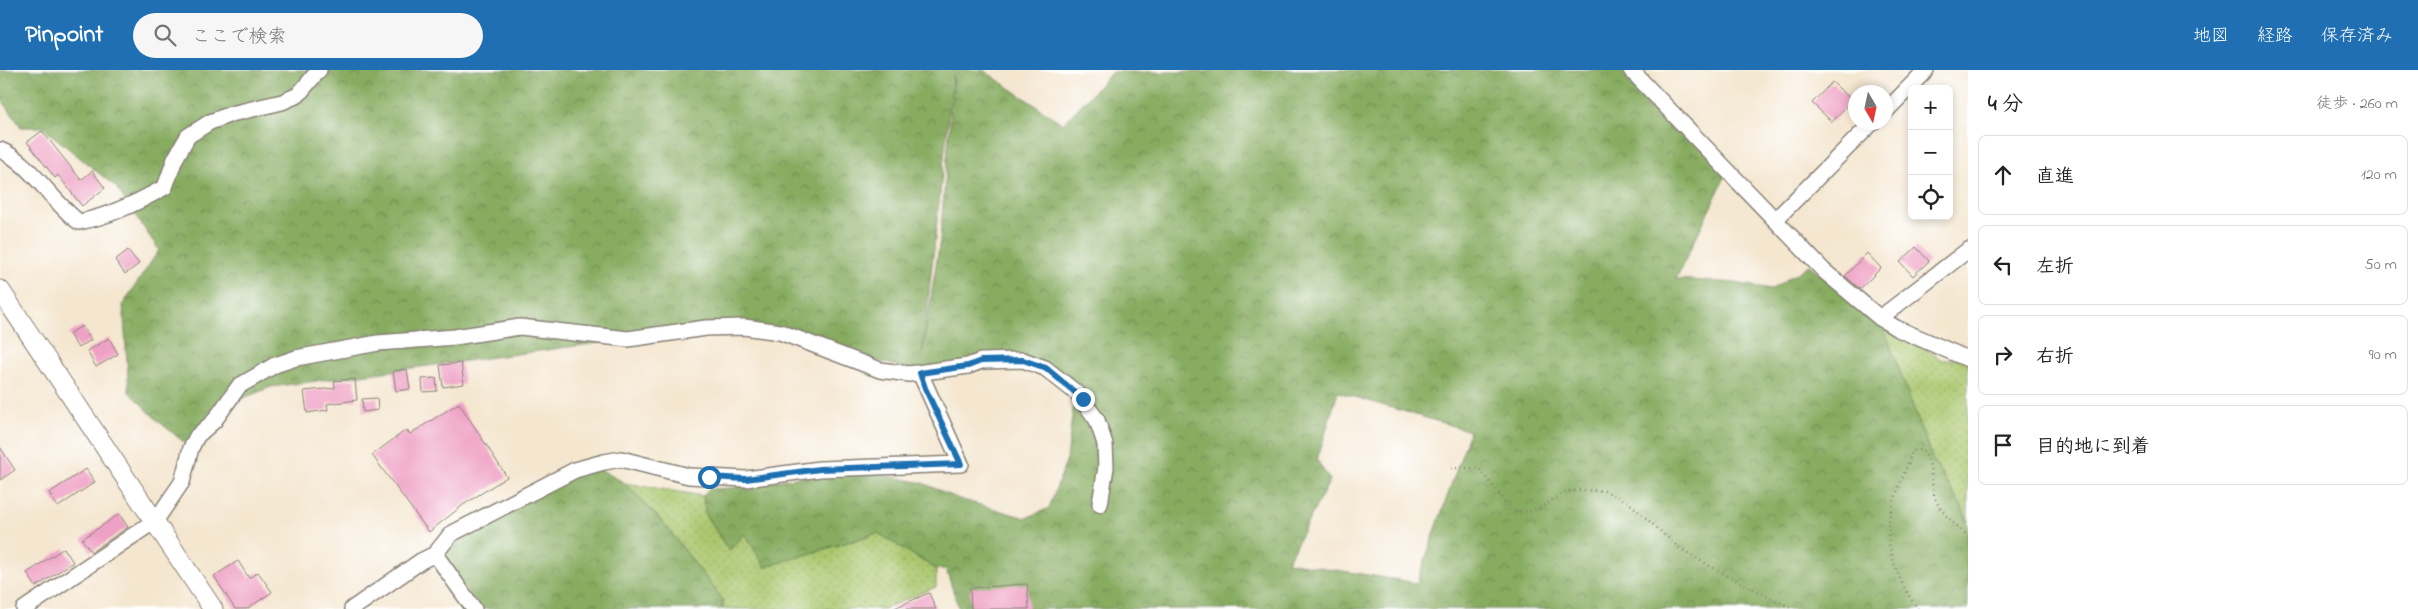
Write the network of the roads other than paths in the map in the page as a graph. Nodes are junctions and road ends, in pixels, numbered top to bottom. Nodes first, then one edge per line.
1 (320, 70) edge
2 (1631, 70) edge
3 (1926, 70) edge
4 (1893, 104) edge
5 (1865, 130) edge
6 (0, 150) edge
7 (1775, 220) junction
8 (1968, 250) edge
9 (0, 290) edge
10 (1880, 318) junction
11 (1968, 359) edge
12 (920, 373) junction
13 (1100, 504) dead end
14 (156, 520) junction
15 (435, 554) junction
16 (24, 609) edge
17 (214, 609) edge
18 (352, 609) edge
19 (474, 609) edge

1 - 6 street
2 - 7 street
3 - 4 street
5 - 7 street
7 - 10 street
8 - 10 street
9 - 14 street
10 - 11 street
12 - 13 street
12 - 14 street
12 - 15 street
14 - 16 street
14 - 17 street
15 - 18 street
15 - 19 street

